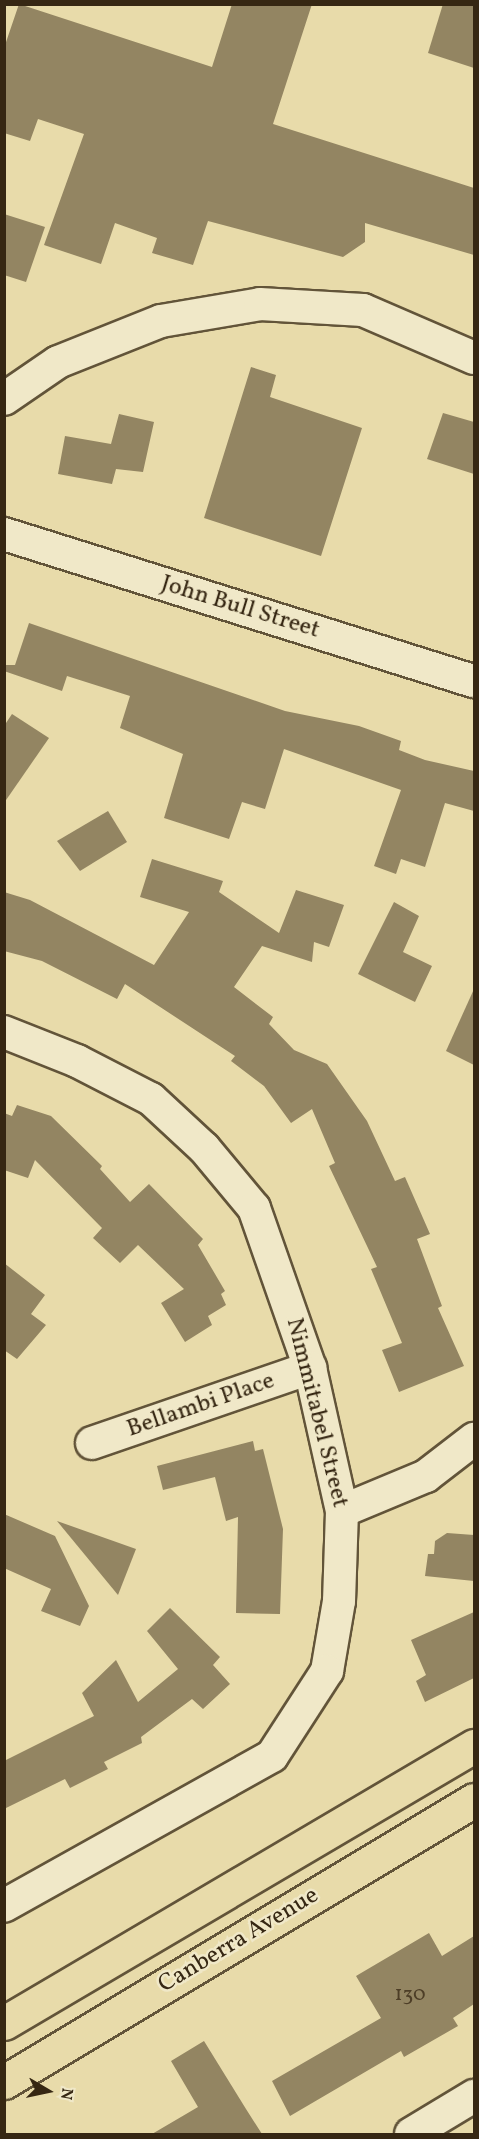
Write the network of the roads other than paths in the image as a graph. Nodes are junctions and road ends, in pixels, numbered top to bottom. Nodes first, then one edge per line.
1 (474, 358) edge
2 (4, 399) edge
3 (4, 534) edge
4 (474, 681) edge
5 (4, 1032) edge
6 (310, 1368) junction
7 (474, 1439) edge
8 (92, 1443) dead end
9 (342, 1511) junction
10 (474, 1746) edge
11 (474, 1800) edge
12 (4, 1906) edge
13 (4, 2023) edge
14 (4, 2082) edge
15 (474, 2096) edge
16 (411, 2134) edge

1 - 2 street
3 - 4 street, John Bull Street
5 - 6 street, Nimmitabel Street
6 - 8 street, Bellambi Place
6 - 9 street, Nimmitabel Street
7 - 9 street
9 - 12 street, Nimmitabel Street
10 - 13 highway, Canberra Avenue
11 - 14 highway, Canberra Avenue
15 - 16 street

